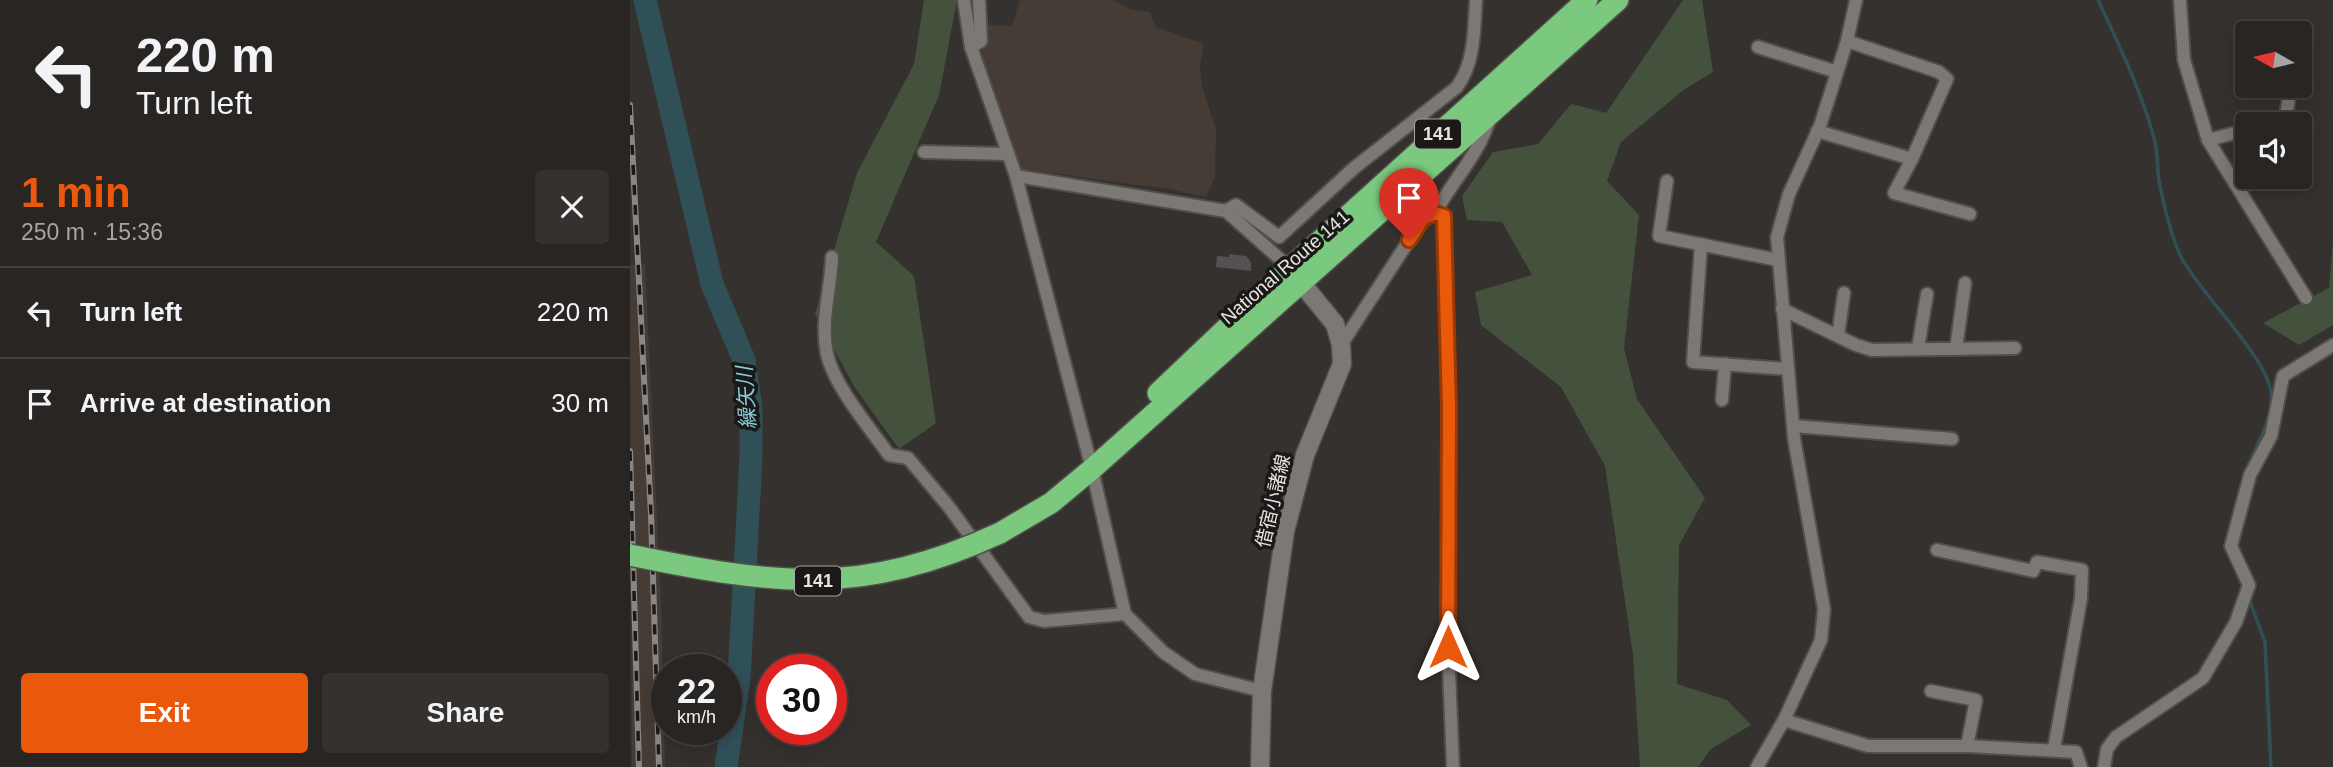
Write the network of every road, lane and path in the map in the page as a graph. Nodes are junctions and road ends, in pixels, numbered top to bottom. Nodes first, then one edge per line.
1 (964, 0) edge
2 (979, 0) edge
3 (1476, 0) edge
4 (1587, 0) edge
5 (1618, 0) edge
6 (1856, 0) edge
7 (2180, 0) edge
8 (1847, 41) junction
9 (971, 47) junction
10 (1758, 47) dead end
11 (1837, 72) junction
12 (1491, 114) junction
13 (1817, 131) junction
14 (2235, 133) edge
15 (2208, 140) junction
16 (925, 152) dead end
17 (1008, 154) junction
18 (1912, 159) junction
19 (1016, 176) junction
20 (1667, 181) dead end
21 (1226, 211) junction
22 (1435, 213) junction
23 (1970, 214) dead end
24 (1702, 244) junction
25 (832, 257) dead end
26 (1777, 260) junction
27 (1296, 275) junction
28 (1965, 283) dead end
29 (1844, 293) dead end
30 (1927, 294) dead end
31 (2306, 298) dead end
32 (1782, 309) junction
33 (1838, 336) junction
34 (1341, 345) junction
35 (2333, 345) edge
36 (1918, 348) junction
37 (2015, 348) dead end
38 (1956, 349) junction
39 (1724, 365) junction
40 (1787, 369) junction
41 (1722, 400) dead end
42 (1794, 426) junction
43 (1952, 439) dead end
44 (1099, 462) junction
45 (1937, 550) dead end
46 (630, 555) edge
47 (1125, 614) junction
48 (1262, 691) junction
49 (1931, 691) dead end
50 (1784, 720) junction
51 (1967, 746) junction
52 (2054, 748) junction
53 (1260, 767) edge
54 (1453, 767) edge
55 (1757, 767) edge
56 (2081, 767) edge
57 (2104, 767) edge

1 - 9 street
2 - 9 street
3 - 21 street
4 - 27 highway, National Route 141 / 141
5 - 12 highway, National Route 141 / 141
6 - 8 street
7 - 15 street
8 - 11 street
8 - 18 street
9 - 17 street
10 - 11 street
11 - 13 street
12 - 22 street
12 - 27 highway, National Route 141 / 141
13 - 18 street
13 - 26 street
14 - 15 street
15 - 31 street
16 - 17 street
17 - 19 street
18 - 23 street
19 - 21 street
19 - 44 street
20 - 24 street
21 - 27 street
22 - 34 street
22 - 54 street
24 - 26 street
24 - 39 street
25 - 47 street
26 - 32 street
27 - 34 main road
27 - 44 highway, National Route 141 / 141
28 - 38 street
29 - 33 street
30 - 36 street
32 - 33 street
32 - 40 street
33 - 36 street
34 - 48 main road, 借宿小諸線
35 - 57 street
36 - 38 street
37 - 38 street
39 - 40 street
39 - 41 street
40 - 42 street
42 - 43 street
42 - 50 street
44 - 46 highway, National Route 141 / 141, bridge
44 - 47 street
45 - 52 street
47 - 48 street
48 - 53 main road, 借宿小諸線
49 - 51 street
50 - 51 street
50 - 55 street
51 - 52 street
52 - 56 street

